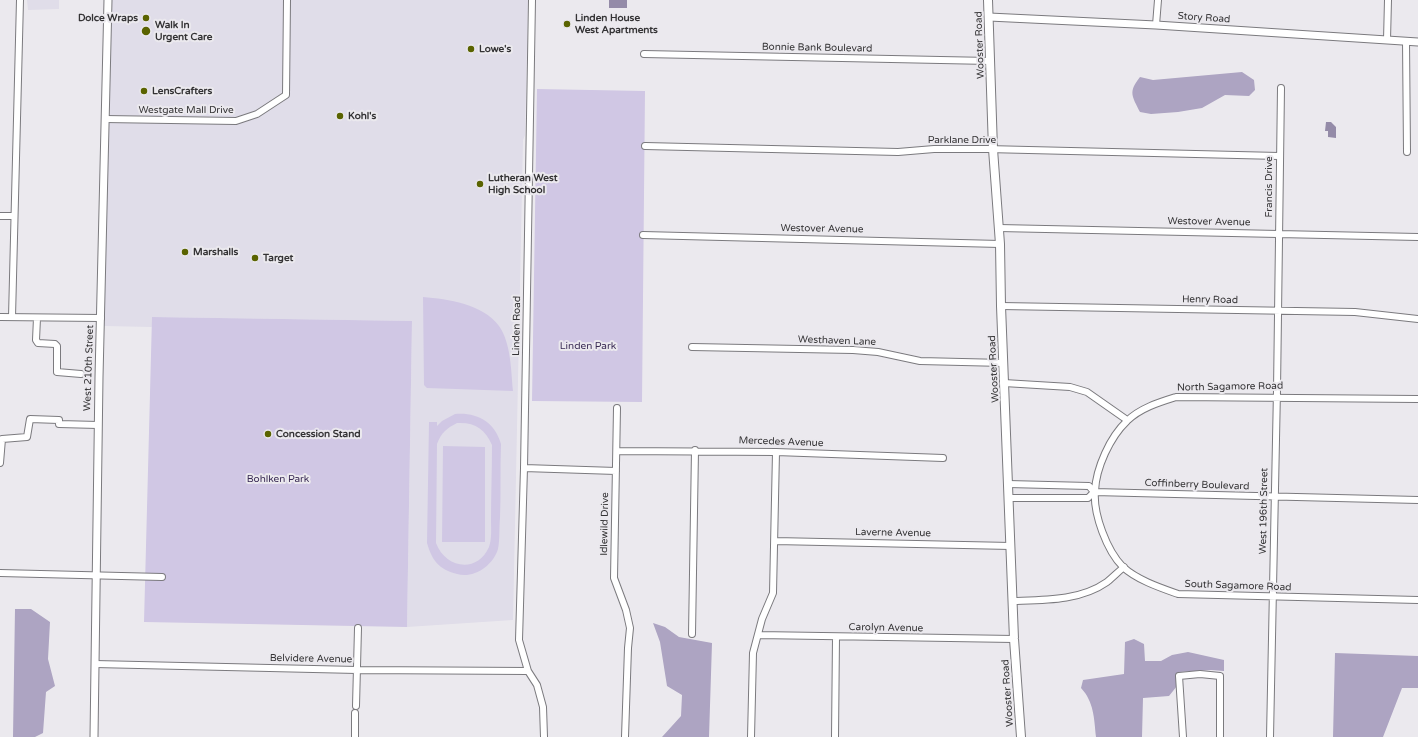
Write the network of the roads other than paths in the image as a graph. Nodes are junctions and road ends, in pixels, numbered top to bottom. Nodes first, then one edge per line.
1 (20, 0) edge
2 (108, 0) edge
3 (288, 0) edge
4 (532, 0) edge
5 (988, 0) edge
6 (1158, 0) edge
7 (1388, 0) edge
8 (989, 17) junction
9 (1156, 25) junction
10 (1387, 40) junction
11 (1406, 41) junction
12 (1418, 42) edge
13 (644, 54) dead end
14 (990, 61) junction
15 (1281, 88) dead end
16 (105, 120) junction
17 (645, 146) dead end
18 (993, 149) junction
19 (1407, 152) dead end
20 (1279, 156) junction
21 (0, 216) edge
22 (14, 216) junction
23 (999, 228) junction
24 (1280, 234) junction
25 (643, 235) dead end
26 (1418, 237) edge
27 (1000, 244) junction
28 (1279, 286) joint
29 (1001, 306) junction
30 (1279, 312) junction
31 (0, 317) edge
32 (12, 317) junction
33 (37, 318) junction
34 (101, 318) junction
35 (1418, 319) edge
36 (692, 347) dead end
37 (1004, 363) junction
38 (81, 374) dead end
39 (1004, 383) junction
40 (1277, 397) junction
41 (1418, 399) edge
42 (617, 408) dead end
43 (1127, 420) junction
44 (98, 425) junction
45 (617, 450) junction
46 (696, 450) junction
47 (776, 452) junction
48 (943, 458) dead end
49 (0, 463) edge
50 (524, 468) junction
51 (616, 471) junction
52 (1008, 484) junction
53 (1094, 492) junction
54 (1275, 497) junction
55 (1009, 498) junction
56 (1418, 500) edge
57 (774, 541) junction
58 (1011, 546) junction
59 (1124, 567) junction
60 (0, 573) edge
61 (96, 575) junction
62 (162, 578) dead end
63 (1272, 597) junction
64 (1418, 600) edge
65 (1013, 601) junction
66 (358, 628) dead end
67 (692, 634) dead end
68 (758, 635) junction
69 (836, 637) junction
70 (1014, 640) junction
71 (95, 664) junction
72 (357, 670) junction
73 (528, 671) junction
74 (356, 706) dead end
75 (355, 713) dead end
76 (94, 737) edge
77 (355, 737) edge
78 (544, 737) edge
79 (625, 737) edge
80 (751, 737) edge
81 (835, 737) edge
82 (1021, 737) edge
83 (1183, 737) edge
84 (1220, 737) edge
85 (1270, 737) edge

1 - 22 street
2 - 16 street, West 210th Street
3 - 16 street, Westgate Mall Drive
4 - 50 street, Linden Road
5 - 8 main road, Wooster Road
6 - 9 street
7 - 10 street
8 - 9 street, Story Road
8 - 14 main road, Wooster Road
9 - 10 street, Story Road
10 - 11 street, Story Road
11 - 12 street, Story Road
11 - 19 street
13 - 14 street, Bonnie Bank Boulevard
14 - 18 main road, Wooster Road
15 - 20 street, Francis Drive
16 - 34 street, West 210th Street
17 - 18 street, Parklane Drive
18 - 20 street, Parklane Drive
18 - 23 main road, Wooster Road
20 - 24 street, Francis Drive
21 - 22 street
22 - 32 street
23 - 24 street, Westover Avenue
23 - 27 main road, Wooster Road
24 - 26 street, Westover Avenue
24 - 28 street, Francis Drive
25 - 27 street, Westover Avenue
27 - 29 main road, Wooster Road
28 - 30 street, West 196th Street
29 - 30 street, Henry Road
29 - 37 main road, Wooster Road
30 - 35 street, Henry Road
30 - 40 street, West 196th Street
31 - 32 street
32 - 33 street
33 - 34 street
33 - 38 street
34 - 44 street, West 210th Street
36 - 37 street, Westhaven Lane
37 - 39 main road, Wooster Road
39 - 43 street
39 - 52 main road, Wooster Road
40 - 41 street, North Sagamore Road
40 - 43 street, North Sagamore Road
40 - 54 street, West 196th Street
42 - 45 street, Idlewild Drive
43 - 53 street, North Sagamore Road
44 - 49 street
44 - 61 street, West 210th Street
45 - 46 street, Mercedes Avenue
45 - 51 street, Idlewild Drive
46 - 47 street, Mercedes Avenue
46 - 67 street
47 - 48 street, Mercedes Avenue
47 - 57 street
50 - 51 street
50 - 73 street, Linden Road
51 - 79 street, Idlewild Drive
52 - 53 street, Coffinberry Boulevard
52 - 55 main road, Wooster Road
53 - 54 street, Coffinberry Boulevard
53 - 55 street, Coffinberry Boulevard
53 - 59 street, South Sagamore Road
54 - 56 street, Coffinberry Boulevard
54 - 63 street, West 196th Street
55 - 58 main road, Wooster Road
57 - 58 street, Laverne Avenue
57 - 68 street
58 - 65 main road, Wooster Road
59 - 63 street, South Sagamore Road
59 - 65 street
60 - 61 street
61 - 62 street
61 - 71 street, West 210th Street
63 - 64 street, South Sagamore Road
63 - 85 street, West 196th Street
65 - 70 main road, Wooster Road
66 - 72 street
68 - 69 street, Carolyn Avenue
68 - 80 street
69 - 70 street, Carolyn Avenue
69 - 81 street
70 - 82 main road, Wooster Road
71 - 72 street, Belvidere Avenue
71 - 76 street, West 210th Street
72 - 73 street, Belvidere Avenue
72 - 74 street
73 - 78 street, Linden Road
75 - 77 street
83 - 84 street

